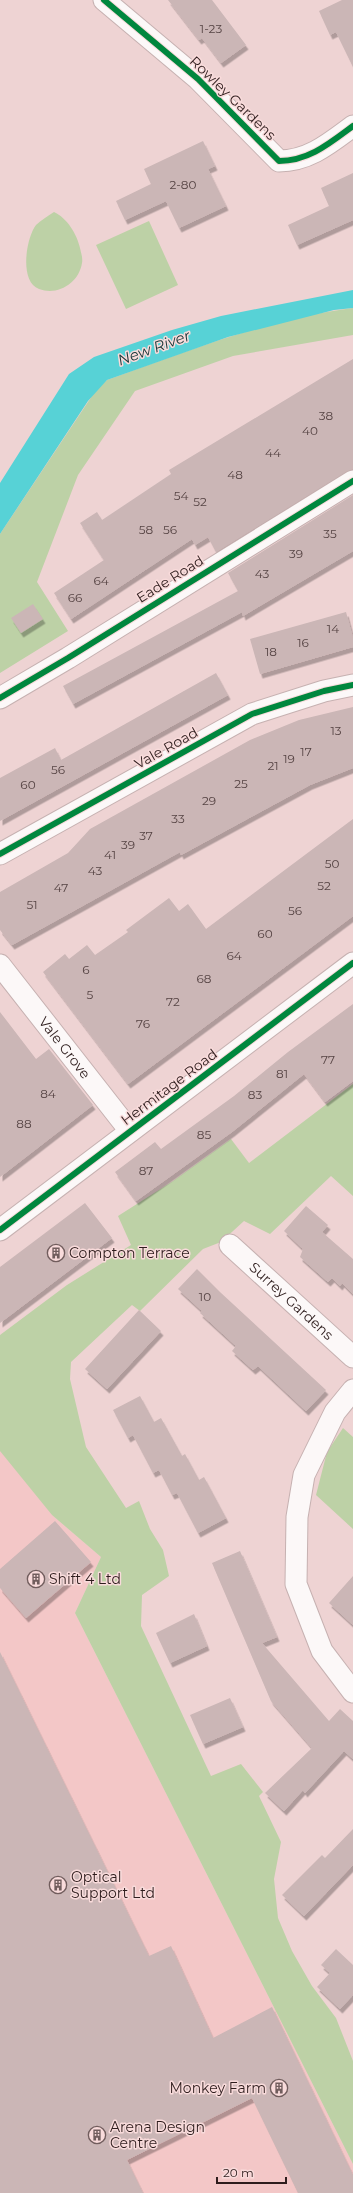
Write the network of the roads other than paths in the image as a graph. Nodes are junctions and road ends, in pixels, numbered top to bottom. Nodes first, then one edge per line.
1 (104, 0) edge
2 (353, 126) edge
3 (353, 481) edge
4 (353, 685) edge
5 (0, 698) edge
6 (0, 854) edge
7 (353, 963) edge
8 (0, 965) edge
9 (130, 1131) junction
10 (0, 1230) edge
11 (230, 1246) dead end
12 (353, 1357) edge
13 (353, 1390) edge
14 (353, 1692) edge

1 - 2 street, Rowley Gardens
3 - 5 street, Eade Road
4 - 6 street, Vale Road
7 - 9 street, Hermitage Road
8 - 9 street, Vale Grove
9 - 10 street, Hermitage Road
11 - 12 street, Surrey Gardens
13 - 14 street

